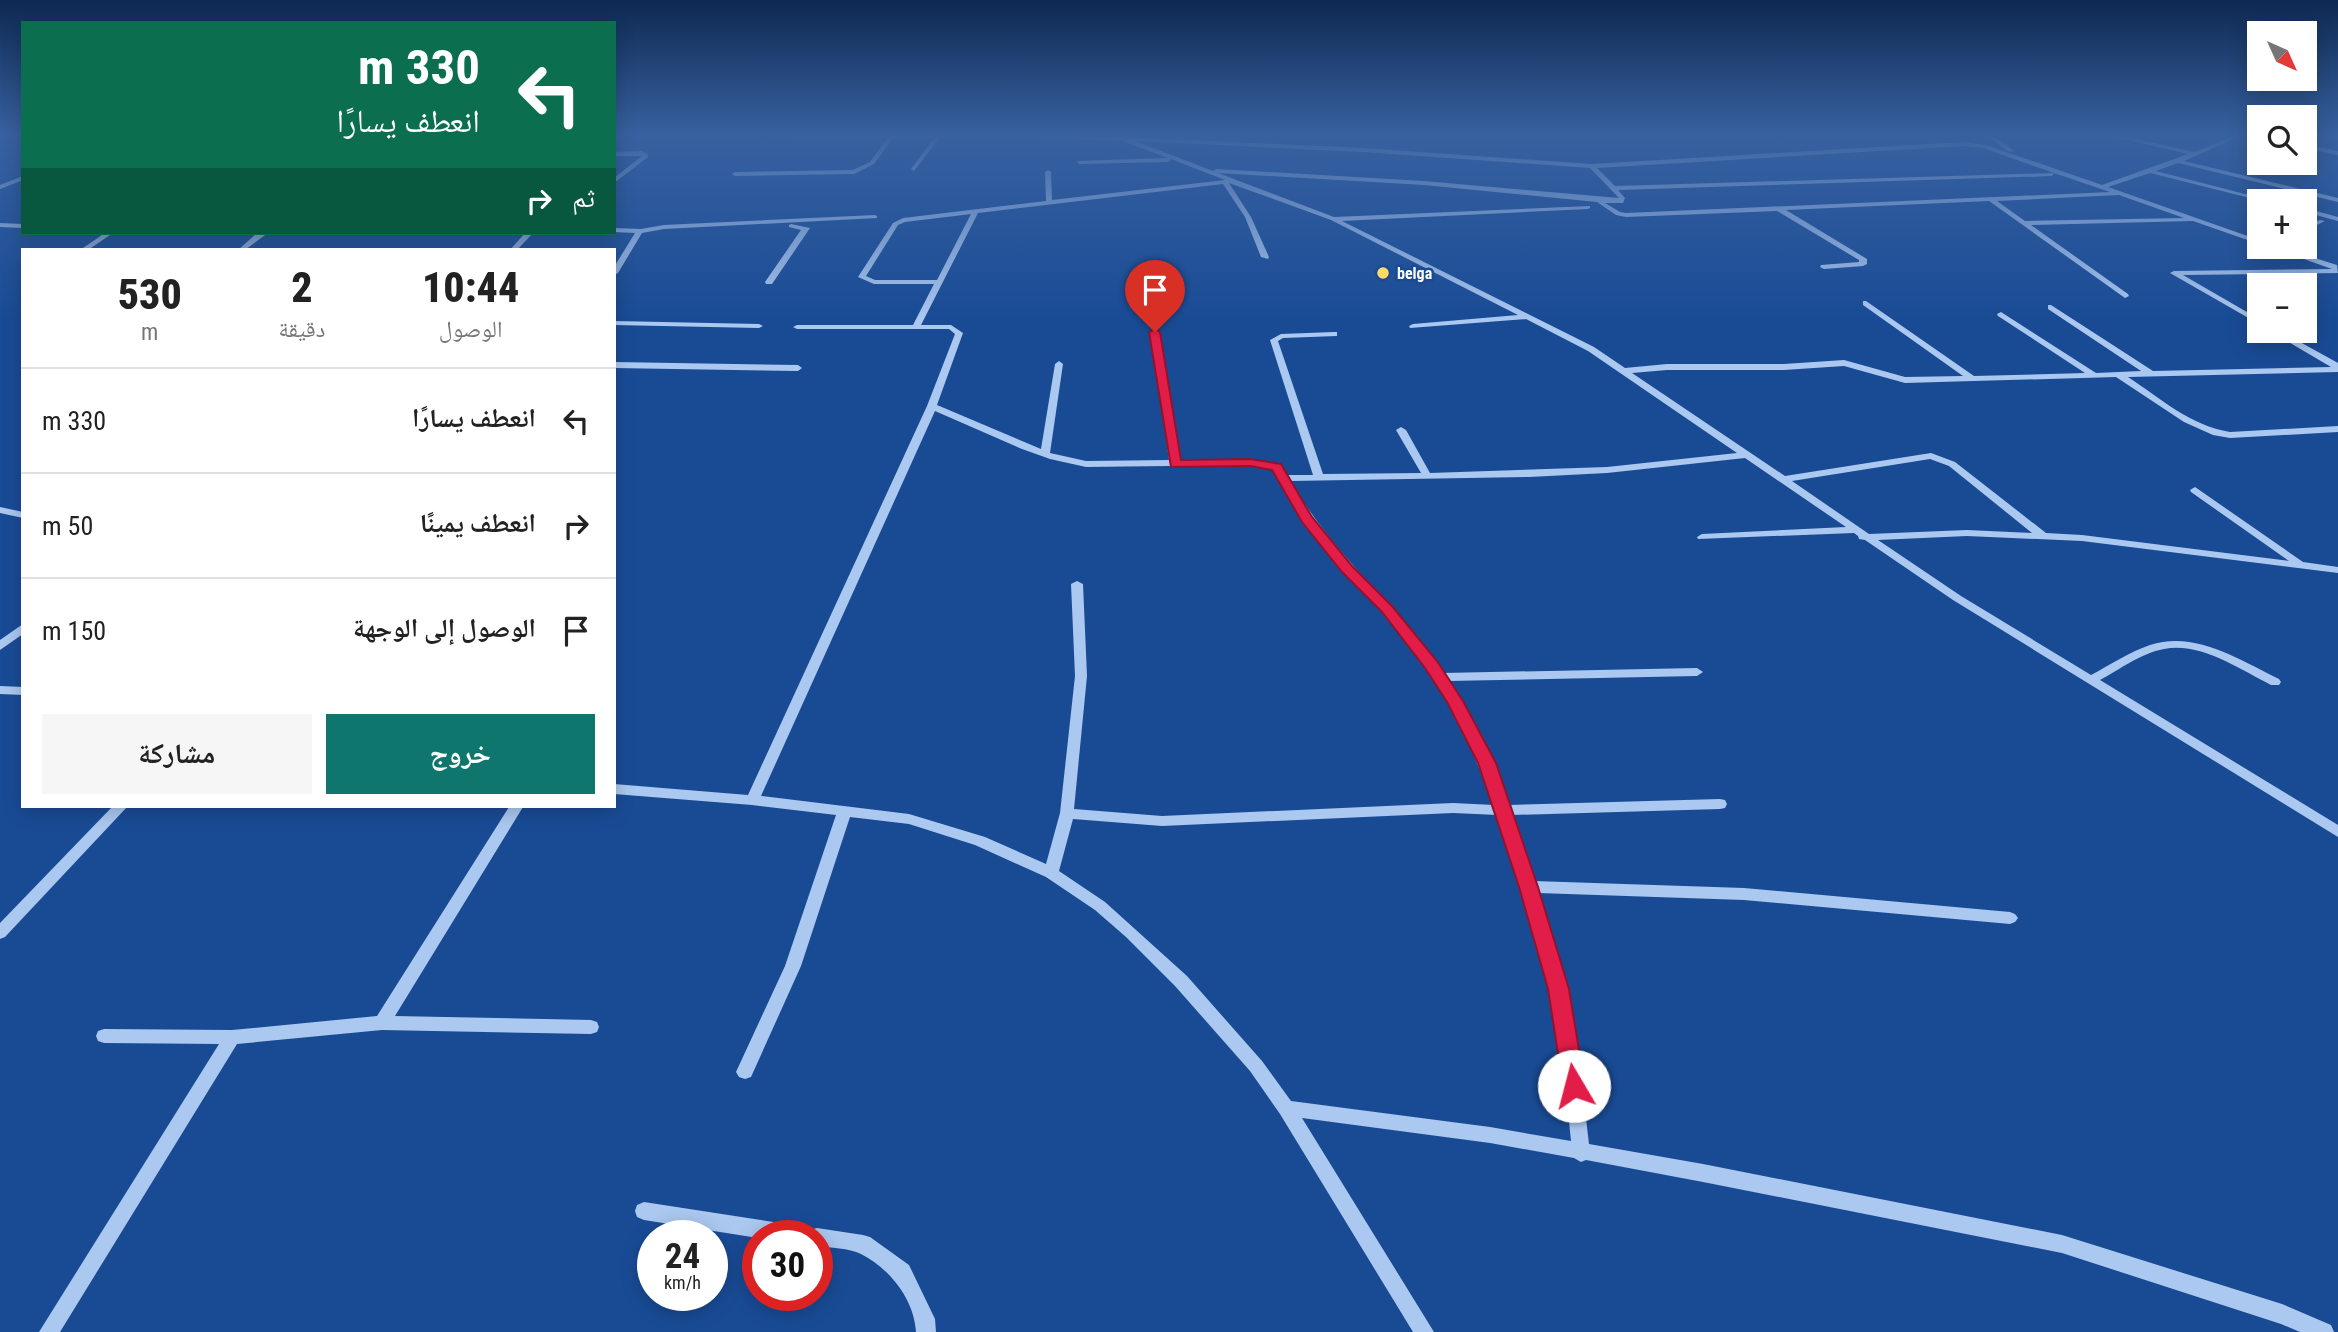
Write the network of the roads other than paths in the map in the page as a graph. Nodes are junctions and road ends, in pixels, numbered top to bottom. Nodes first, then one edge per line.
1 (1049, 197) edge
2 (1085, 197) edge
3 (1237, 197) edge
4 (1272, 197) edge
5 (1545, 197) edge
6 (1620, 197) edge
7 (2040, 197) edge
8 (2134, 197) edge
9 (1990, 199) junction
10 (1049, 201) junction
11 (1604, 204) junction
12 (1779, 209) junction
13 (976, 211) junction
14 (2317, 213) edge
15 (875, 216) dead end
16 (1333, 219) junction
17 (2338, 219) edge
18 (2201, 220) junction
19 (2322, 221) dead end
20 (2026, 223) junction
21 (2317, 223) edge
22 (2, 226) edge
23 (21, 226) edge
24 (616, 230) edge
25 (640, 231) junction
26 (106, 235) edge
27 (260, 235) edge
28 (527, 235) edge
29 (2247, 237) edge
30 (86, 248) edge
31 (243, 248) edge
32 (515, 248) edge
33 (1265, 257) dead end
34 (2307, 259) edge
35 (1824, 267) dead end
36 (616, 270) edge
37 (2338, 270) edge
38 (769, 282) dead end
39 (939, 282) junction
40 (2124, 296) dead end
41 (1866, 303) dead end
42 (2051, 307) dead end
43 (2001, 314) dead end
44 (2247, 316) edge
45 (1528, 317) junction
46 (616, 323) edge
47 (759, 326) dead end
48 (1413, 326) dead end
49 (797, 327) dead end
50 (916, 327) junction
51 (1155, 332) dead end
52 (1334, 334) dead end
53 (2295, 343) edge
54 (1059, 364) dead end
55 (616, 365) edge
56 (798, 368) dead end
57 (2338, 368) edge
58 (1624, 371) junction
59 (2151, 374) junction
60 (2094, 375) junction
61 (2119, 375) junction
62 (1972, 378) junction
63 (932, 406) junction
64 (2338, 429) edge
65 (1401, 430) dead end
66 (1045, 454) junction
67 (1745, 455) junction
68 (1175, 464) junction
69 (1428, 477) junction
70 (1284, 478) junction
71 (1319, 478) junction
72 (1780, 480) junction
73 (2195, 490) dead end
74 (0, 510) edge
75 (17, 514) edge
76 (1852, 530) junction
77 (2042, 535) junction
78 (1702, 537) dead end
79 (1863, 537) junction
80 (2302, 564) junction
81 (2338, 570) edge
82 (1077, 584) dead end
83 (21, 630) edge
84 (0, 646) edge
85 (1697, 672) dead end
86 (1439, 677) junction
87 (2090, 680) junction
88 (2275, 682) dead end
89 (0, 690) edge
90 (21, 691) edge
91 (616, 789) edge
92 (752, 800) junction
93 (1720, 804) dead end
94 (119, 808) edge
95 (515, 808) edge
96 (845, 810) junction
97 (1503, 810) junction
98 (1067, 813) junction
99 (2338, 832) edge
100 (1051, 873) junction
101 (1529, 887) junction
102 (2010, 918) dead end
103 (0, 933) edge
104 (382, 1023) junction
105 (591, 1027) dead end
106 (104, 1036) dead end
107 (232, 1037) junction
108 (745, 1072) dead end
109 (1286, 1108) junction
110 (1581, 1154) junction
111 (644, 1210) dead end
112 (742, 1226) edge
113 (833, 1239) edge
114 (49, 1332) edge
115 (926, 1332) edge
116 (1424, 1332) edge
117 (2324, 1332) edge

1 - 10 street
2 - 10 street
3 - 33 street
4 - 16 street
5 - 11 street
6 - 11 street
7 - 9 street
8 - 18 street
9 - 12 street
9 - 20 street
10 - 13 street
11 - 12 street
11 - 16 street
12 - 35 street
13 - 39 street
13 - 39 street
14 - 17 street
15 - 25 street
16 - 45 street
18 - 20 street
18 - 29 street
19 - 21 street
20 - 40 street
22 - 23 street
24 - 25 street
25 - 36 street
25 - 38 street
26 - 30 street
27 - 31 street
28 - 32 street
34 - 37 street
37 - 44 street
39 - 50 street
41 - 62 street
42 - 59 street
43 - 60 street
45 - 48 street
45 - 58 street
46 - 47 street
49 - 50 street
50 - 63 street
51 - 68 street
52 - 71 street
53 - 57 street
54 - 66 street
55 - 56 street
57 - 59 street
58 - 62 street
58 - 67 street
59 - 61 street
60 - 61 street
60 - 62 street
61 - 64 street
63 - 66 street
63 - 92 street
65 - 69 street
66 - 68 street
67 - 69 street
67 - 72 street
68 - 70 street
69 - 71 street
70 - 71 street
70 - 86 street
72 - 76 street
72 - 77 street
73 - 80 street
74 - 75 street
76 - 78 street
76 - 79 street
77 - 79 street
77 - 80 street
79 - 87 street
80 - 81 street
82 - 98 street
83 - 84 street
85 - 86 street
86 - 97 street
87 - 88 street
87 - 99 street
89 - 90 street
91 - 92 street
92 - 96 street
93 - 97 street
94 - 103 street
95 - 104 street
96 - 100 street
96 - 108 street
97 - 98 street
97 - 101 street
98 - 100 street
100 - 109 street
101 - 102 street
101 - 110 street
104 - 105 street
104 - 107 street
106 - 107 street
107 - 114 street
109 - 110 street
109 - 116 street
110 - 117 street
111 - 112 street
113 - 115 street

